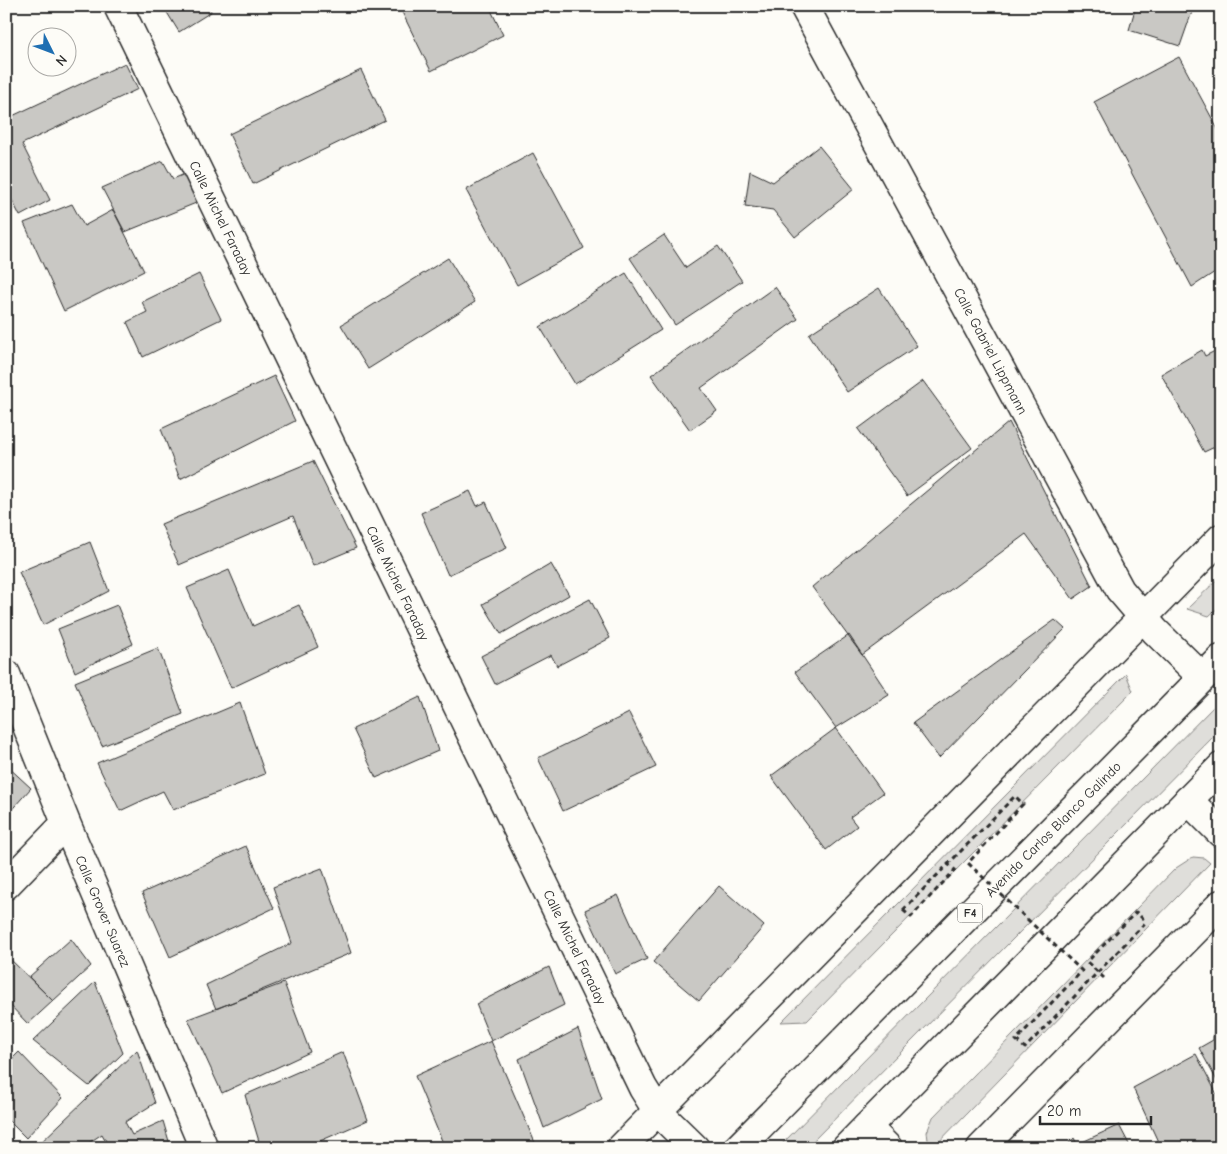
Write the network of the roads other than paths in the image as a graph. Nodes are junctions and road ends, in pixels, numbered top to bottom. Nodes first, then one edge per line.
1 (118, 6) edge
2 (804, 6) edge
3 (1221, 538) edge
4 (1143, 618) junction
5 (1212, 668) edge
6 (6, 674) edge
7 (1221, 767) edge
8 (1188, 800) junction
9 (66, 823) junction
10 (1221, 832) edge
11 (6, 884) edge
12 (1221, 904) edge
13 (658, 1112) junction
14 (867, 1127) junction
15 (204, 1148) edge
16 (622, 1148) edge
17 (695, 1148) edge
18 (738, 1148) edge
19 (846, 1148) edge
20 (888, 1148) edge
21 (981, 1148) edge

1 - 13 main road, Calle Michel Faraday
2 - 4 main road, Calle Gabriel Lippmann
3 - 4 main road
4 - 5 main road, Calle Gabriel Lippmann
4 - 13 main road
5 - 18 main road, Avenida Carlos Blanco Galindo / F4
6 - 9 main road, Calle Grover Suarez
7 - 8 main road
8 - 10 main road
8 - 14 main road
9 - 11 main road
9 - 15 main road, Calle Grover Suarez
12 - 21 main road
13 - 16 main road
13 - 17 main road, Calle Michel Faraday
14 - 19 main road
14 - 20 main road

